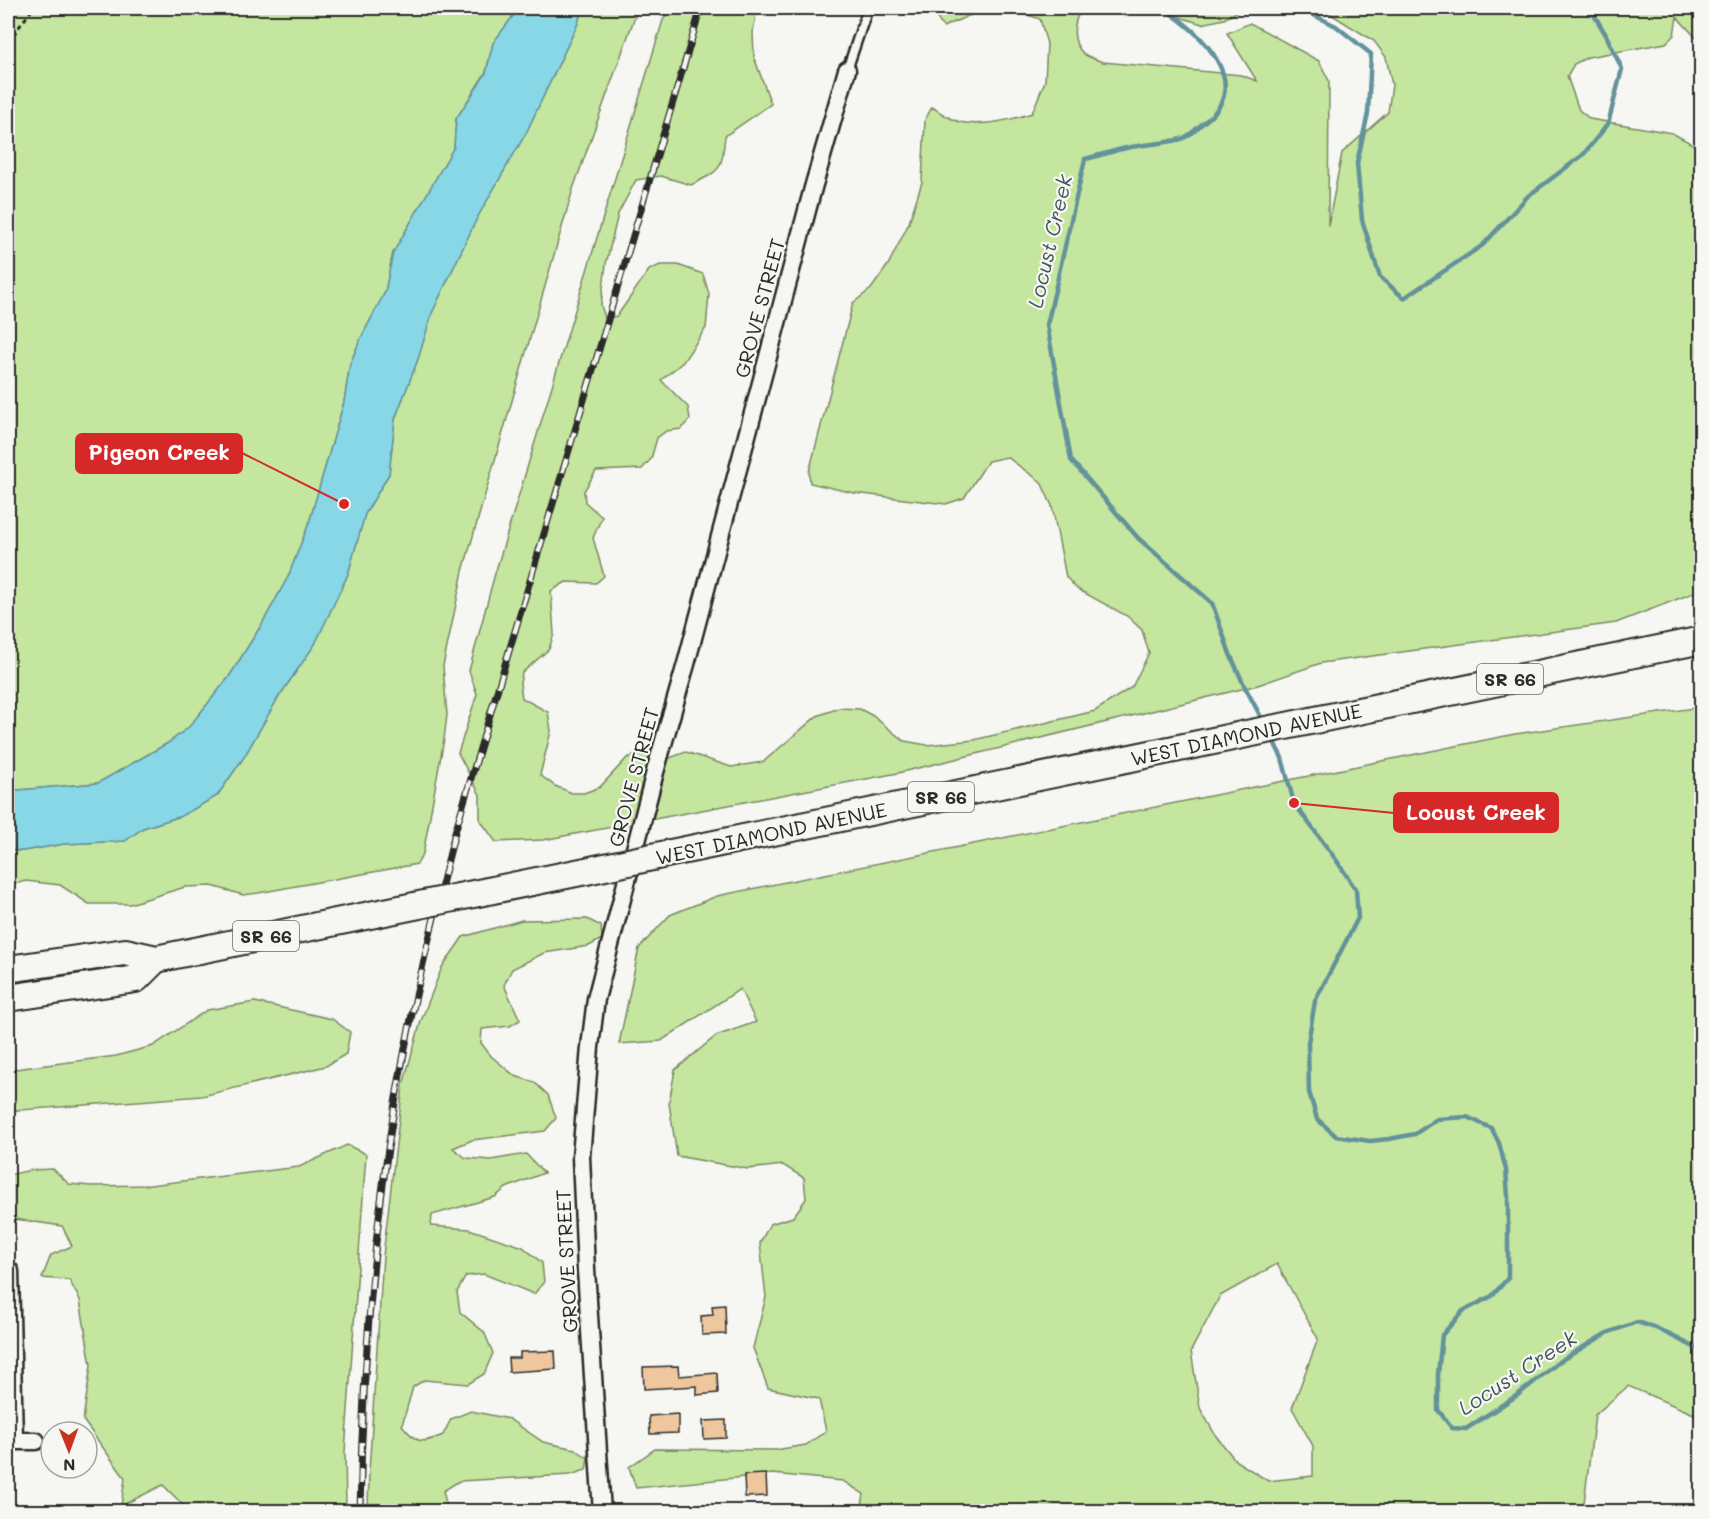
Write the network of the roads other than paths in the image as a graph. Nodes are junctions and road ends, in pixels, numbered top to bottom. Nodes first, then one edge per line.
1 (868, 8) edge
2 (847, 70) joint
3 (1701, 640) edge
4 (156, 959) junction
5 (8, 969) edge
6 (8, 998) edge
7 (10, 1271) dead end
8 (11, 1440) edge
9 (36, 1441) dead end
10 (602, 1512) edge

1 - 2 lane
2 - 10 street, GROVE STREET
3 - 4 main road, WEST DIAMOND AVENUE / SR 66, bridge
4 - 5 main road, WEST DIAMOND AVENUE / SR 66
4 - 6 main road
7 - 8 street
8 - 9 street

